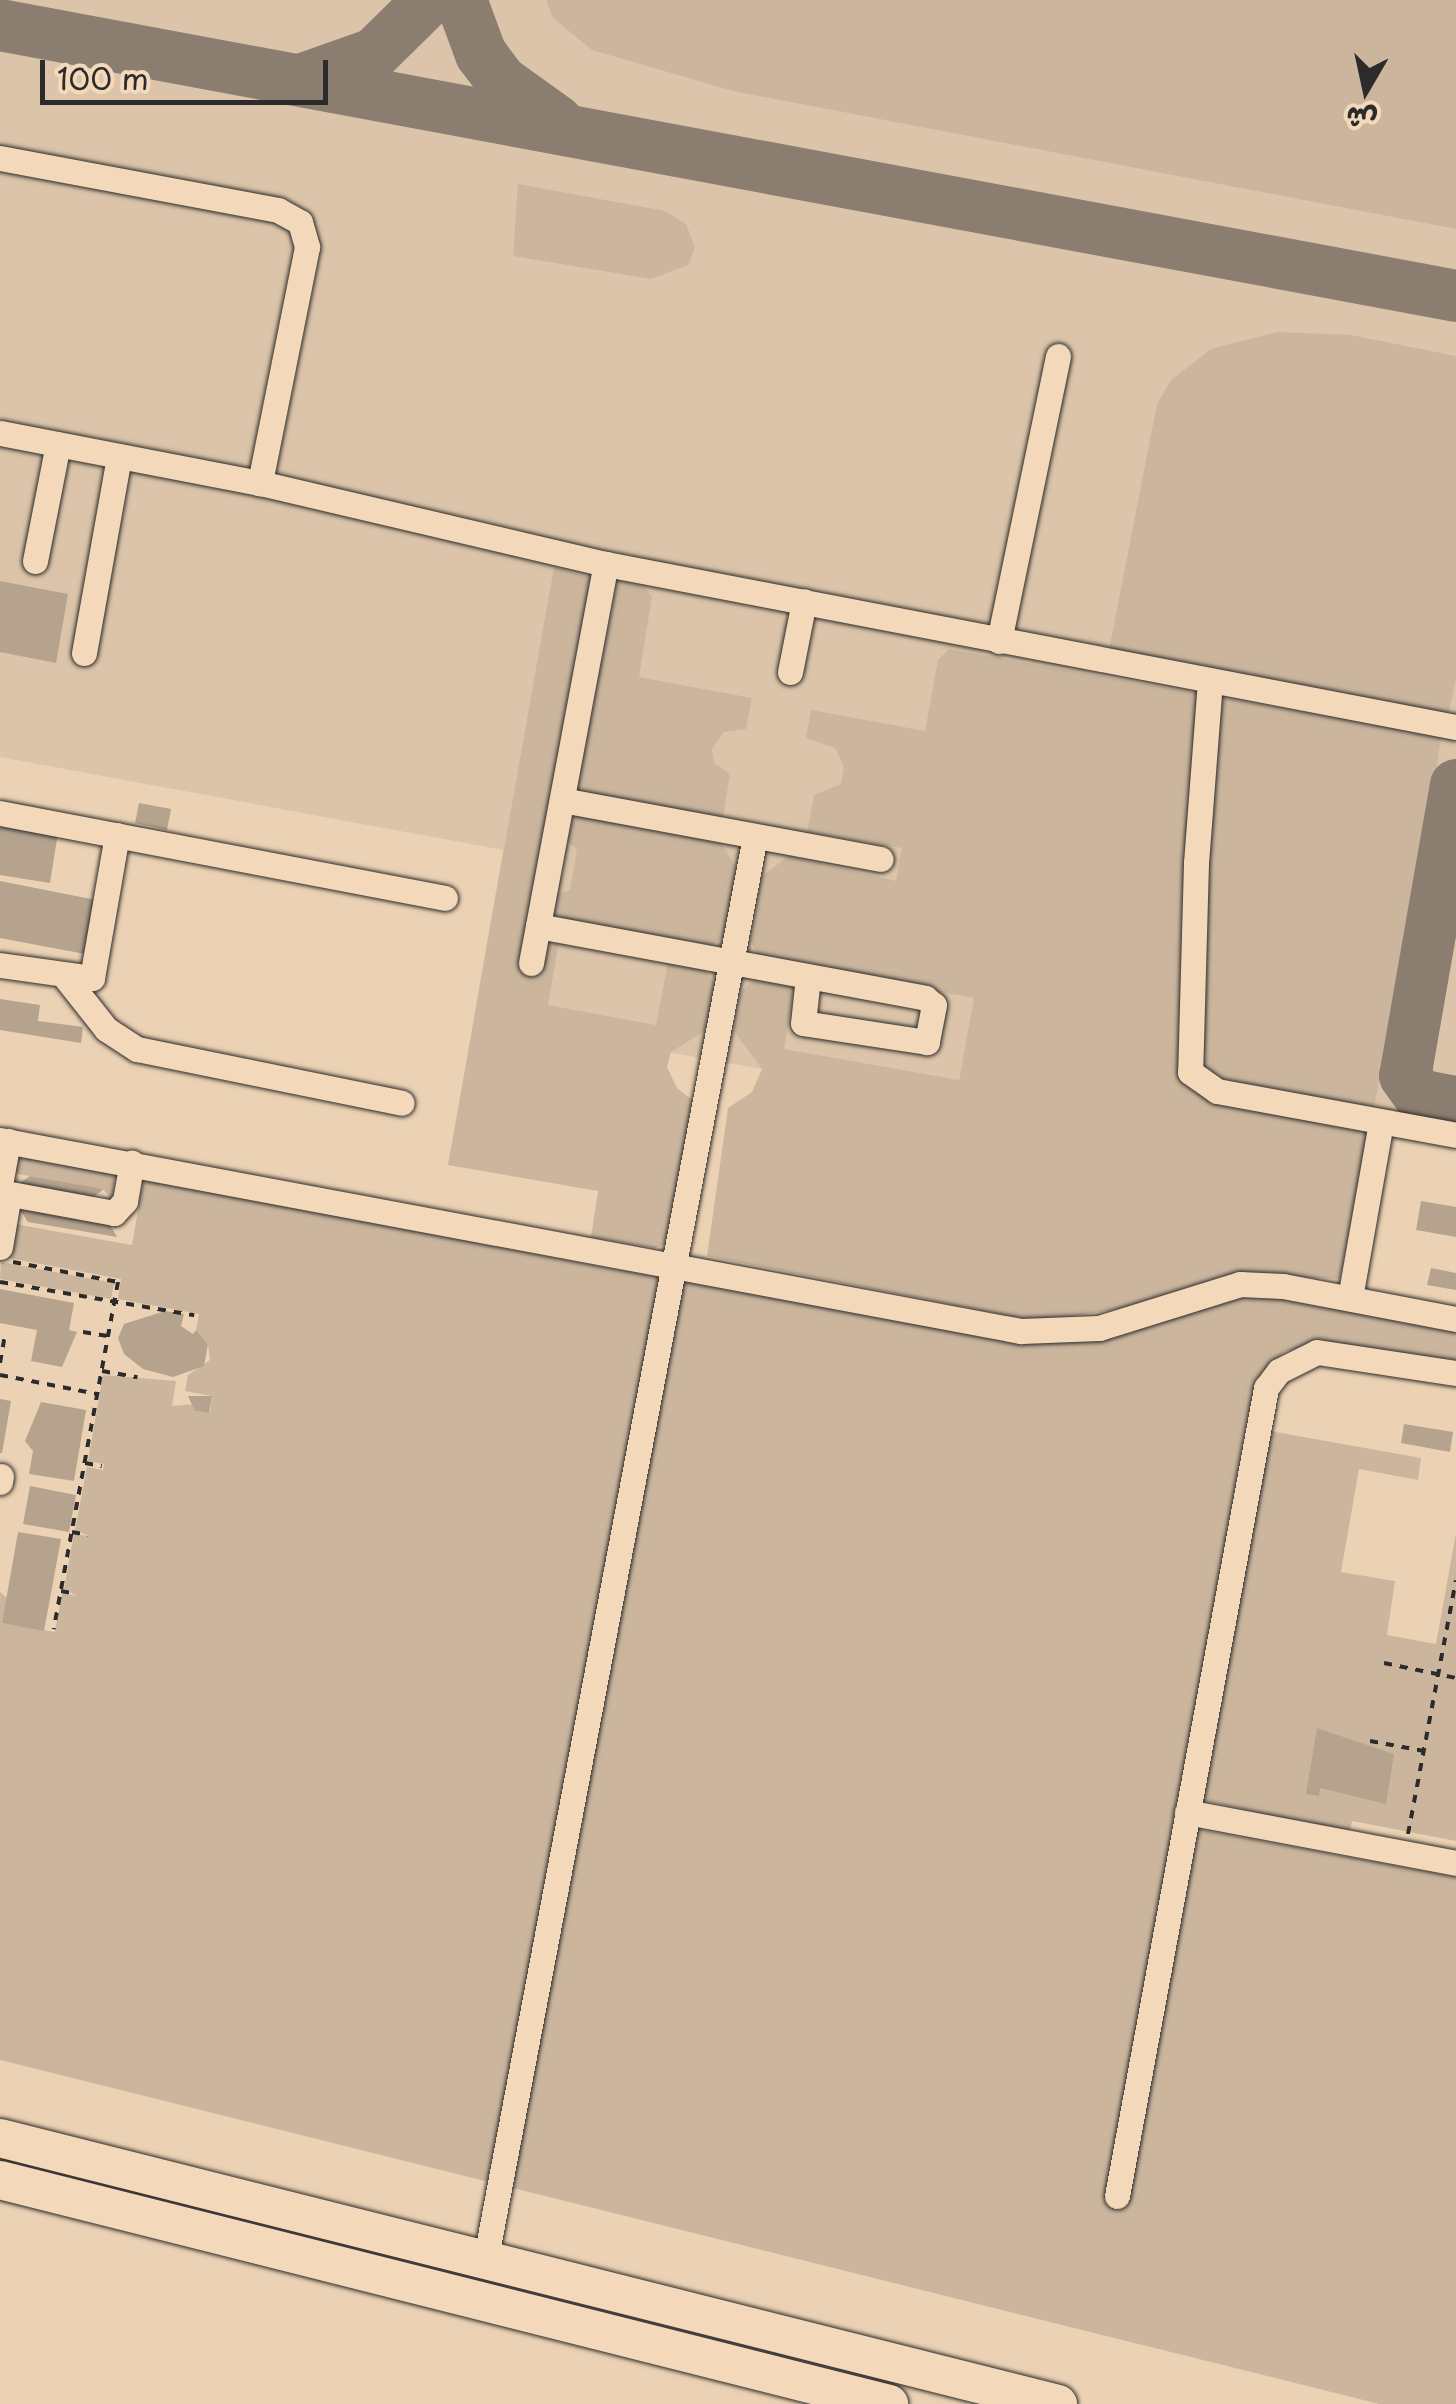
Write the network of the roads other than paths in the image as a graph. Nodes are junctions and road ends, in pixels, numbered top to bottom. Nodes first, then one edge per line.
1 (0, 158) edge
2 (1058, 356) dead end
3 (1, 440) edge
4 (58, 444) junction
5 (119, 456) junction
6 (260, 484) junction
7 (35, 562) dead end
8 (606, 564) junction
9 (804, 601) junction
10 (999, 642) junction
11 (84, 653) dead end
12 (790, 672) dead end
13 (1210, 681) junction
14 (1456, 727) edge
15 (562, 800) junction
16 (0, 813) edge
17 (117, 835) junction
18 (755, 836) junction
19 (881, 859) dead end
20 (445, 898) dead end
21 (538, 926) junction
22 (531, 963) dead end
23 (732, 964) junction
24 (0, 965) edge
25 (65, 977) junction
26 (808, 977) junction
27 (402, 1103) dead end
28 (1382, 1122) junction
29 (1456, 1135) edge
30 (4, 1141) edge
31 (132, 1163) junction
32 (3, 1190) edge
33 (0, 1247) edge
34 (674, 1266) junction
35 (1350, 1298) junction
36 (1456, 1319) edge
37 (1456, 1374) edge
38 (1187, 1812) junction
39 (1456, 1862) edge
40 (0, 2138) edge
41 (0, 2180) edge
42 (1118, 2196) dead end
43 (486, 2256) junction
44 (474, 2300) junction
45 (888, 2404) edge
46 (1058, 2404) edge

1 - 6 lane
2 - 10 lane
3 - 4 lane
4 - 5 lane
4 - 7 lane
5 - 6 lane
5 - 11 lane
6 - 8 lane
8 - 9 lane
8 - 15 lane
9 - 10 lane
9 - 12 lane
10 - 13 lane
13 - 14 lane
13 - 28 lane
15 - 18 lane
15 - 21 lane
16 - 17 lane
17 - 20 lane
17 - 25 lane
18 - 19 lane
18 - 23 lane
21 - 22 lane
21 - 23 lane
23 - 26 lane
23 - 34 lane
24 - 25 lane
25 - 27 lane
26 - 26 lane
28 - 29 lane
28 - 35 lane
30 - 31 lane
30 - 32 lane
31 - 32 lane
31 - 34 lane
32 - 33 lane
34 - 35 lane
34 - 43 lane
35 - 36 lane
37 - 38 lane
38 - 39 lane
38 - 42 lane
40 - 43 highway
41 - 44 highway
43 - 44 highway
43 - 46 highway
44 - 45 highway

